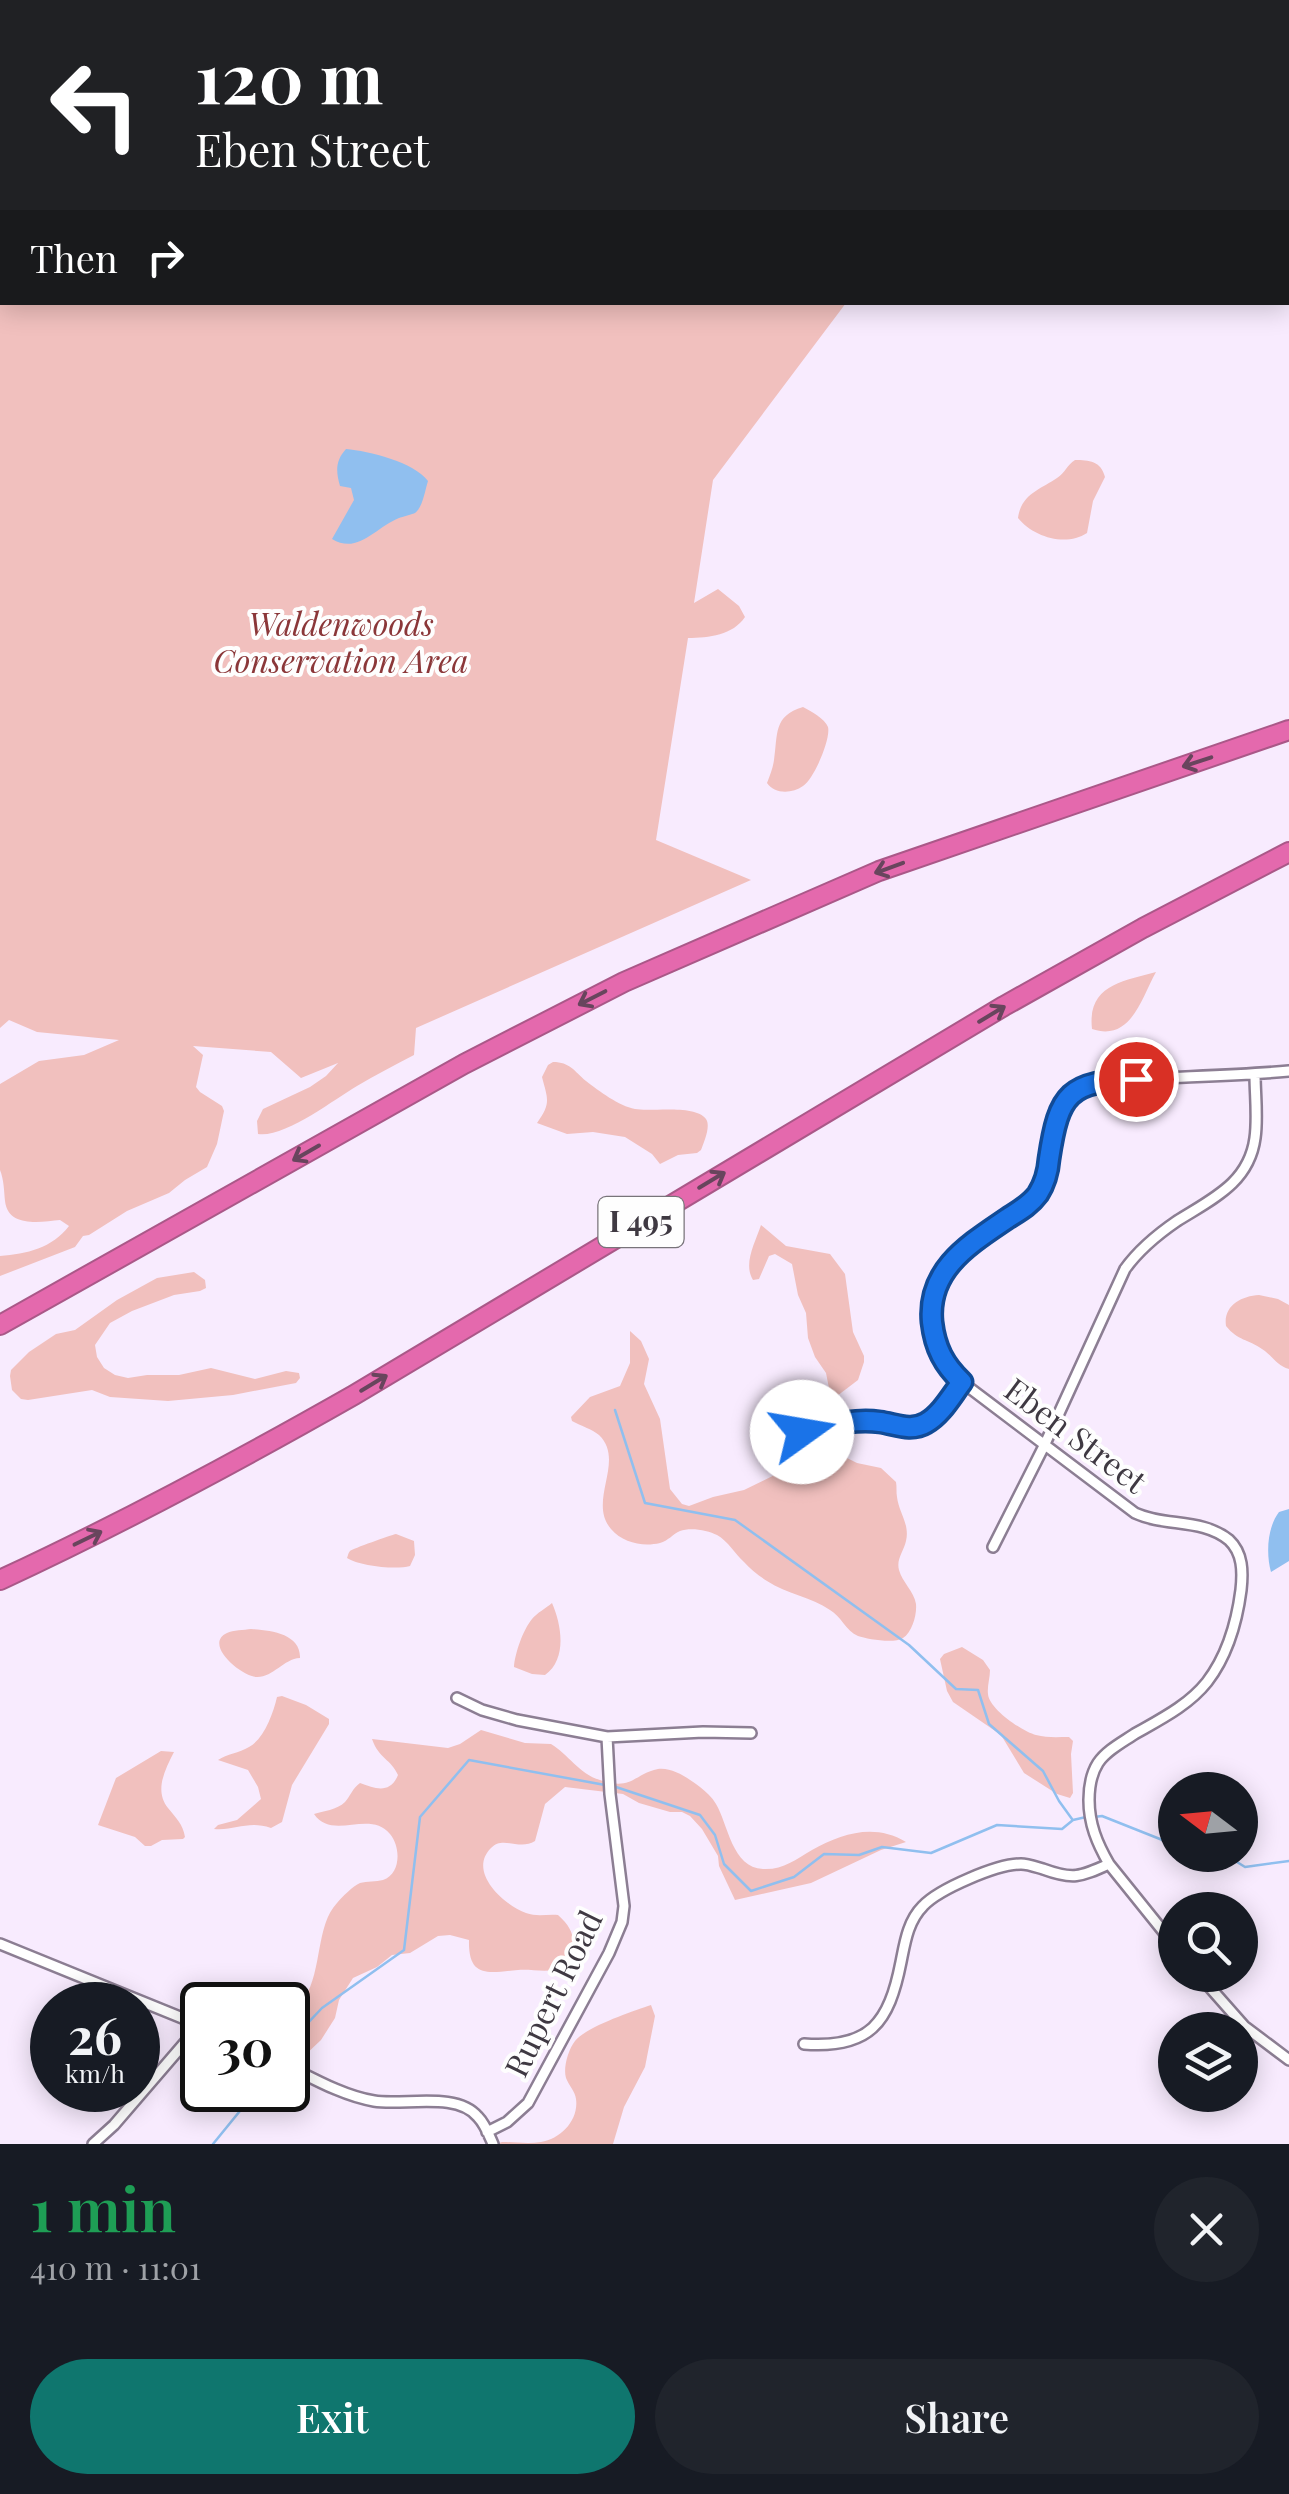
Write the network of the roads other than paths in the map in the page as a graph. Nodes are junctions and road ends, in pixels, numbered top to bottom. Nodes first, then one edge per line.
1 (1289, 730) edge
2 (1289, 852) edge
3 (1289, 1071) edge
4 (1255, 1074) junction
5 (0, 1325) edge
6 (962, 1382) junction
7 (802, 1432) dead end
8 (1044, 1446) junction
9 (993, 1547) dead end
10 (0, 1580) edge
11 (457, 1698) dead end
12 (751, 1732) dead end
13 (607, 1737) junction
14 (1109, 1864) junction
15 (1158, 1925) edge
16 (0, 1944) edge
17 (1214, 1992) edge
18 (180, 2017) edge
19 (804, 2044) dead end
20 (180, 2050) edge
21 (1289, 2060) edge
22 (310, 2076) edge
23 (488, 2132) junction
24 (93, 2144) edge
25 (493, 2144) edge

1 -> 5 highway
10 -> 2 highway, I 495
3 - 4 street, Eben Street
4 - 6 street, Eben Street
4 - 8 street
6 - 7 street
6 - 8 street, Eben Street
8 - 9 street
8 - 14 street, Eben Street
11 - 13 street
12 - 13 street
13 - 23 street, Rupert Road
14 - 15 street, Eben Street
14 - 19 street
16 - 18 street
17 - 21 street
20 - 24 street
22 - 23 street
23 - 25 street

